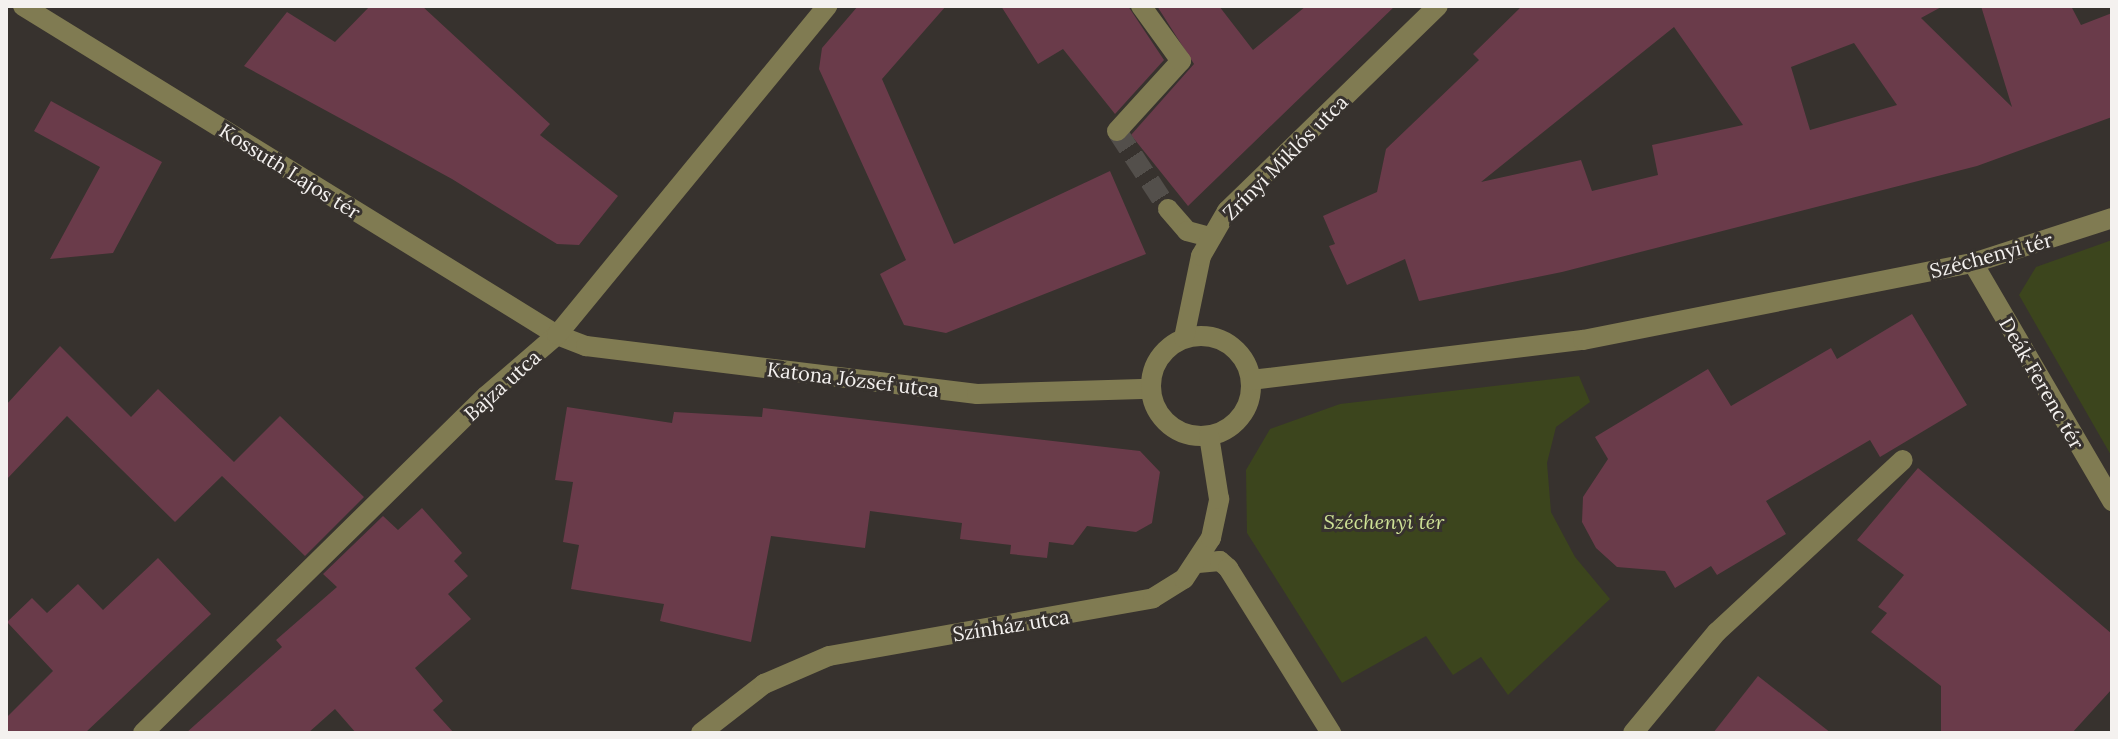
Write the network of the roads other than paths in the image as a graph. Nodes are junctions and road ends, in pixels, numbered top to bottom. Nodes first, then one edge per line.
1 (23, 6) edge
2 (827, 6) edge
3 (1141, 6) edge
4 (1438, 6) edge
5 (1117, 131) dead end
6 (1168, 209) tunnel mouth
7 (2112, 218) edge
8 (1210, 237) junction
9 (1973, 263) junction
10 (557, 335) junction
11 (1184, 338) junction
12 (1251, 380) junction
13 (1150, 389) junction
14 (1209, 436) junction
15 (1903, 460) dead end
16 (2112, 501) edge
17 (1198, 563) junction
18 (143, 733) edge
19 (701, 733) edge
20 (1331, 733) edge
21 (1633, 733) edge

1 - 10 street, Kossuth Lajos tér
2 - 10 street, Bajza utca
3 - 5 street
4 - 8 street, Zrínyi Miklós utca
6 - 8 street
7 - 9 street, Széchenyi tér
8 - 11 street, Zrínyi Miklós utca
9 - 12 street, Széchenyi tér
9 - 16 street, Deák Ferenc tér
10 - 13 street, Katona József utca
10 - 18 street, Bajza utca
11 - 12 street
11 - 13 street
12 - 14 street
13 - 14 street
14 - 17 street, Színház utca
15 - 21 street
17 - 19 street, Színház utca
17 - 20 street

